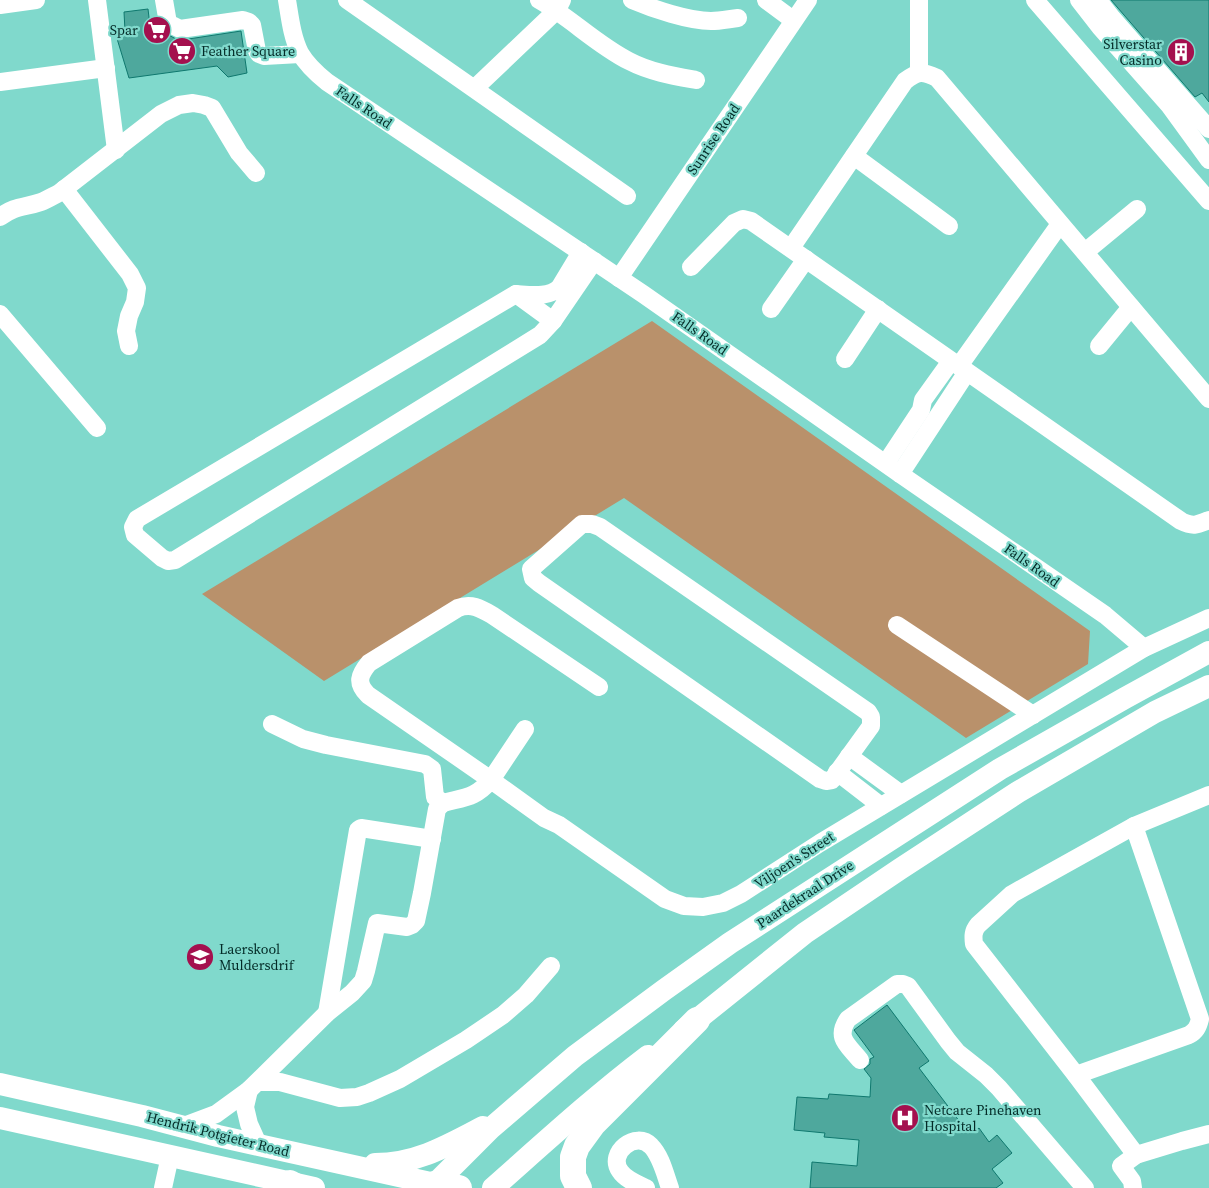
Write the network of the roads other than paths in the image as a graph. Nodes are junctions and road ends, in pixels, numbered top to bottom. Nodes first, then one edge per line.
1 (36, 0) edge
2 (97, 0) edge
3 (164, 0) edge
4 (287, 0) edge
5 (347, 0) edge
6 (539, 0) edge
7 (632, 0) edge
8 (766, 0) edge
9 (919, 0) edge
10 (1035, 0) edge
11 (1079, 0) edge
12 (1098, 0) edge
13 (804, 2) edge
14 (0, 4) edge
15 (560, 5) edge
16 (738, 18) dead end
17 (1110, 19) junction
18 (793, 20) junction
19 (300, 54) junction
20 (106, 68) junction
21 (919, 73) junction
22 (696, 80) dead end
23 (0, 82) edge
24 (474, 88) junction
25 (1178, 97) junction
26 (1209, 129) edge
27 (116, 150) junction
28 (854, 156) junction
29 (1209, 160) edge
30 (256, 173) dead end
31 (64, 189) junction
32 (1206, 193) edge
33 (627, 196) dead end
34 (1137, 209) dead end
35 (0, 217) edge
36 (1060, 224) junction
37 (949, 226) dead end
38 (791, 248) junction
39 (1085, 252) junction
40 (587, 257) junction
41 (806, 259) junction
42 (691, 267) dead end
43 (619, 278) junction
44 (572, 280) junction
45 (516, 294) junction
46 (1131, 307) junction
47 (771, 309) dead end
48 (878, 309) junction
49 (0, 314) edge
50 (553, 321) junction
51 (129, 346) dead end
52 (1099, 346) dead end
53 (845, 359) dead end
54 (959, 366) junction
55 (1209, 399) edge
56 (921, 411) junction
57 (936, 421) junction
58 (97, 428) dead end
59 (886, 463) junction
60 (900, 474) junction
61 (1209, 520) edge
62 (1209, 618) edge
63 (897, 625) dead end
64 (1144, 648) junction
65 (1209, 652) edge
66 (1209, 679) edge
67 (1209, 686) edge
68 (599, 687) dead end
69 (1154, 712) junction
70 (1033, 715) junction
71 (272, 724) dead end
72 (525, 729) dead end
73 (849, 756) junction
74 (837, 772) junction
75 (486, 785) junction
76 (901, 794) junction
77 (1209, 795) edge
78 (443, 803) junction
79 (881, 806) junction
80 (1134, 826) junction
81 (432, 839) junction
82 (551, 966) dead end
83 (363, 981) junction
84 (332, 985) junction
85 (327, 1013) junction
86 (697, 1020) junction
87 (860, 1060) dead end
88 (1076, 1075) junction
89 (0, 1084) edge
90 (253, 1086) junction
91 (508, 1114) junction
92 (0, 1118) edge
93 (184, 1126) junction
94 (1209, 1134) edge
95 (258, 1144) junction
96 (1136, 1154) junction
97 (170, 1156) junction
98 (344, 1164) junction
99 (301, 1186) edge
100 (442, 1187) edge
101 (163, 1188) edge
102 (493, 1188) edge
103 (579, 1188) edge
104 (646, 1188) edge
105 (670, 1188) edge
106 (1086, 1188) edge
107 (1133, 1188) edge

1 - 14 street
2 - 20 street
3 - 19 street
4 - 19 street, Falls Road
5 - 24 street
6 - 15 street
7 - 16 street
8 - 18 street
9 - 21 street
10 - 32 street
11 - 17 street
12 - 17 street
13 - 18 street, Sunrise Road
15 - 22 street
15 - 24 street
17 - 25 street
18 - 43 street, Sunrise Road
19 - 40 street, Falls Road
20 - 23 street
20 - 27 street
21 - 28 street
21 - 36 street
24 - 33 street
25 - 26 street
25 - 29 street
27 - 30 street
27 - 31 street
28 - 37 street
28 - 38 street
31 - 35 street
31 - 51 street
34 - 39 street
36 - 39 street
36 - 54 street
38 - 41 street
38 - 42 street
39 - 46 street
40 - 43 street, Falls Road
40 - 44 street
41 - 47 street
41 - 48 street
43 - 59 street, Falls Road
44 - 45 street
44 - 50 street
45 - 50 street
45 - 50 street
46 - 52 street
46 - 55 street
48 - 53 street
48 - 54 street
49 - 58 street
54 - 56 street
54 - 57 street
54 - 61 street
56 - 57 street
56 - 59 street
57 - 60 street
59 - 60 street, Falls Road
60 - 64 street, Falls Road
62 - 64 street, Viljoen's Street
63 - 70 street
64 - 70 street, Viljoen's Street
65 - 91 main road, Paardekraal Drive
66 - 69 main road
67 - 69 main road
68 - 75 street, Viljoen's Street
69 - 86 main road
70 - 76 street, Viljoen's Street
71 - 78 street
72 - 75 street
73 - 74 street
73 - 74 street
73 - 76 street
74 - 79 street
75 - 78 street
75 - 79 street, Viljoen's Street
76 - 79 street, Viljoen's Street
77 - 80 street
78 - 81 street
80 - 88 street
80 - 88 street
81 - 83 street
81 - 84 street
82 - 90 street
83 - 84 street
83 - 85 street
84 - 85 street
85 - 90 street
86 - 102 main road
86 - 103 highway
87 - 106 street
88 - 96 street
89 - 93 main road, Hendrik Potgieter Road
90 - 93 street
90 - 95 street
91 - 98 main road
91 - 100 main road, Paardekraal Drive
92 - 97 main road
93 - 95 main road, Hendrik Potgieter Road
94 - 96 street
95 - 98 main road, Hendrik Potgieter Road
96 - 107 street
97 - 99 main road
97 - 101 street
98 - 100 main road, Hendrik Potgieter Road
104 - 105 street

